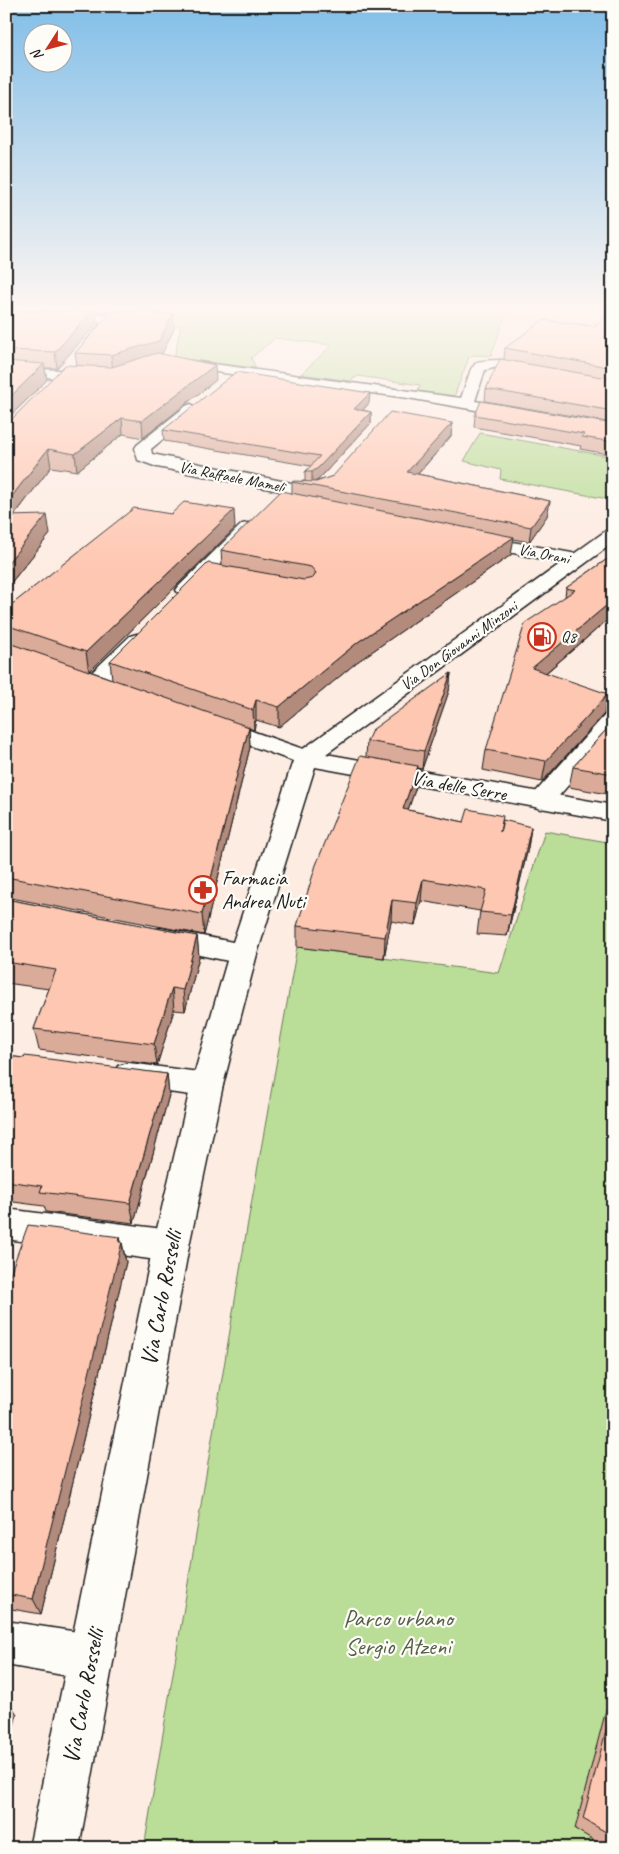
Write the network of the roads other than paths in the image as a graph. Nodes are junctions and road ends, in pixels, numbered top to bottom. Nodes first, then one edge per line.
1 (405, 398) edge
2 (428, 398) edge
3 (468, 398) edge
4 (201, 402) edge
5 (466, 404) junction
6 (395, 409) dead end
7 (534, 416) edge
8 (334, 475) edge
9 (275, 501) junction
10 (309, 507) edge
11 (613, 534) edge
12 (460, 537) edge
13 (577, 560) junction
14 (171, 605) edge
15 (152, 625) edge
16 (96, 682) edge
17 (195, 718) edge
18 (613, 720) edge
19 (306, 758) junction
20 (541, 801) junction
21 (613, 813) edge
22 (132, 932) edge
23 (244, 954) junction
24 (104, 1072) edge
25 (207, 1085) junction
26 (6, 1224) edge
27 (171, 1246) junction
28 (6, 1643) edge
29 (90, 1657) junction
30 (54, 1848) edge

1 - 6 street
2 - 5 street
3 - 5 street
4 - 9 street, Via Raffaele Mameli
5 - 7 street
8 - 9 street, Via Raffaele Mameli
9 - 10 street
9 - 14 street
11 - 13 street, Via Don Giovanni Minzoni
12 - 13 street, Via Orani
13 - 19 street, Via Don Giovanni Minzoni
15 - 16 street
17 - 19 street, Via delle Serre
18 - 20 street
19 - 20 street, Via delle Serre
19 - 23 street, Via Carlo Rosselli
20 - 21 street, Via delle Serre
22 - 23 street
23 - 25 street, Via Carlo Rosselli
24 - 25 street
25 - 27 street, Via Carlo Rosselli
26 - 27 street
27 - 29 street, Via Carlo Rosselli
28 - 29 street
29 - 30 street, Via Carlo Rosselli

